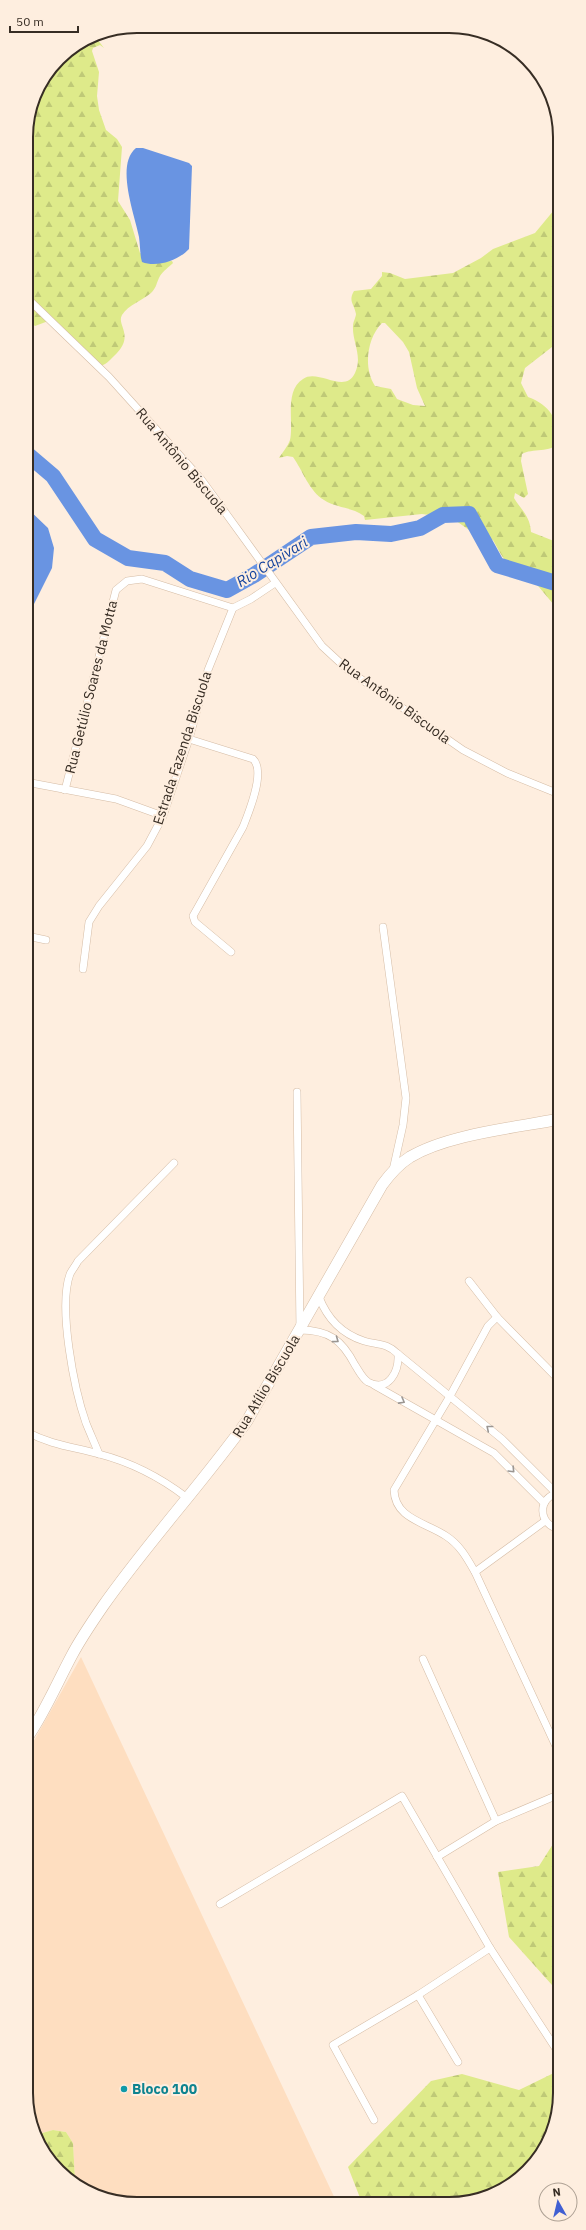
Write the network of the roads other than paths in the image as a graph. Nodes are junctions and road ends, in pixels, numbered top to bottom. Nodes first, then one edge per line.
1 (33, 304) edge
2 (275, 583) junction
3 (233, 608) junction
4 (188, 739) junction
5 (33, 783) edge
6 (65, 790) junction
7 (553, 792) edge
8 (163, 816) junction
9 (383, 927) dead end
10 (33, 937) edge
11 (46, 940) dead end
12 (231, 952) dead end
13 (84, 969) dead end
14 (297, 1092) dead end
15 (553, 1120) edge
16 (174, 1163) dead end
17 (393, 1171) junction
18 (469, 1281) dead end
19 (319, 1297) junction
20 (496, 1317) junction
21 (300, 1330) junction
22 (398, 1354) junction
23 (553, 1373) edge
24 (368, 1382) junction
25 (450, 1396) junction
26 (436, 1420) junction
27 (33, 1435) edge
28 (100, 1454) junction
29 (553, 1489) edge
30 (553, 1496) edge
31 (186, 1497) junction
32 (544, 1503) junction
33 (545, 1521) junction
34 (553, 1527) edge
35 (475, 1572) junction
36 (422, 1660) dead end
37 (33, 1729) edge
38 (553, 1740) edge
39 (553, 1797) edge
40 (496, 1821) junction
41 (437, 1857) junction
42 (220, 1904) dead end
43 (490, 1948) junction
44 (418, 1995) junction
45 (553, 2044) edge
46 (458, 2062) dead end
47 (374, 2120) dead end

1 - 2 street, Rua Antônio Biscuola
2 - 3 street
2 - 7 street, Rua Antônio Biscuola
3 - 4 street, Estrada Fazenda Biscuola
3 - 6 street, Rua Getúlio Soares da Motta
4 - 8 street, Estrada Fazenda Biscuola
4 - 12 street
5 - 6 street
6 - 8 street
8 - 13 street, Estrada Fazenda Biscuola
9 - 17 street
10 - 11 street
14 - 21 street
15 - 17 street, Rua Atílio Biscuola
16 - 28 street
17 - 19 street, Rua Atílio Biscuola
18 - 20 street
19 - 21 street, Rua Atílio Biscuola
19 - 22 street
20 - 23 street
20 - 25 street
21 -> 24 street
21 - 31 street, Rua Atílio Biscuola
22 - 24 street
22 - 25 street
24 -> 26 street
25 - 26 street
29 -> 25 street
26 -> 32 street
26 - 35 street
27 - 28 street
28 - 31 street
30 - 32 street
31 - 37 street, Rua Atílio Biscuola
32 - 33 street
33 - 34 street
33 - 35 street
35 - 38 street
36 - 40 street
39 - 40 street
40 - 41 street
41 - 42 street
41 - 43 street
43 - 44 street
43 - 45 street
44 - 46 street
44 - 47 street

